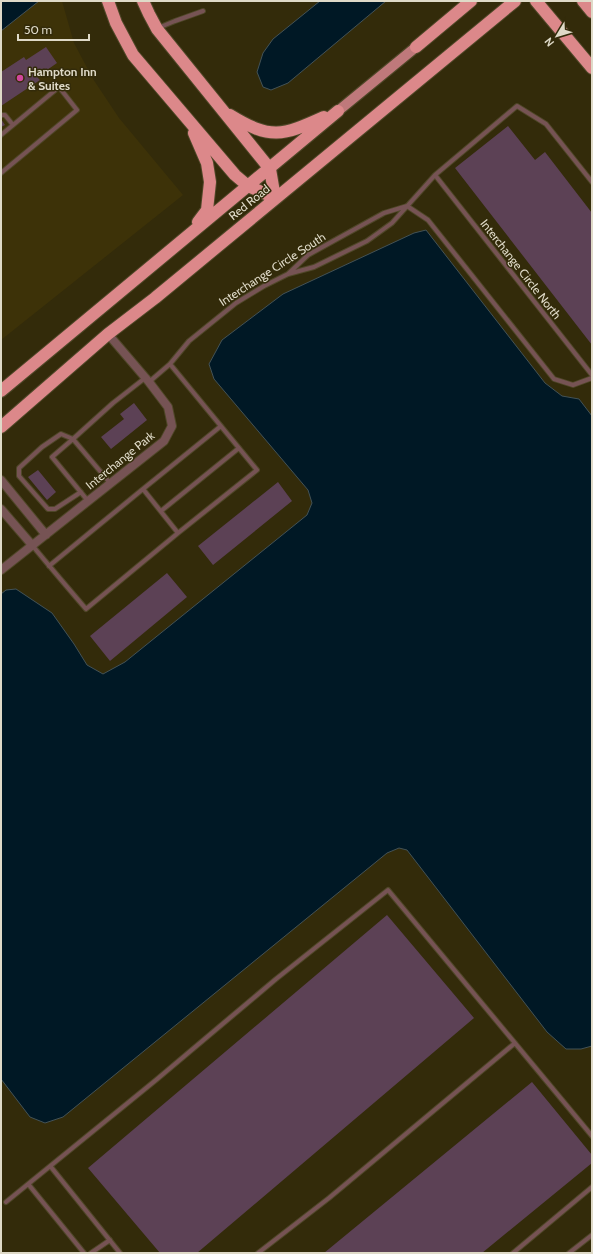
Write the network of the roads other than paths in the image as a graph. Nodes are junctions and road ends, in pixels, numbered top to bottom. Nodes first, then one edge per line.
1 (108, 1) edge
2 (144, 1) edge
3 (471, 1) edge
4 (516, 1) edge
5 (536, 1) edge
6 (583, 1) edge
7 (203, 11) dead end
8 (592, 12) edge
9 (157, 29) junction
10 (416, 47) joint
11 (592, 68) edge
12 (224, 111) junction
13 (338, 111) junction
14 (1, 115) edge
15 (190, 121) junction
16 (13, 125) junction
17 (1, 135) edge
18 (270, 169) junction
19 (1, 173) edge
20 (435, 175) junction
21 (592, 182) edge
22 (248, 186) junction
23 (276, 198) junction
24 (407, 206) junction
25 (190, 233) junction
26 (288, 274) junction
27 (108, 334) junction
28 (170, 364) junction
29 (592, 375) edge
30 (592, 378) edge
31 (147, 379) junction
32 (1, 391) edge
33 (221, 426) junction
34 (1, 427) edge
35 (74, 439) junction
36 (240, 448) junction
37 (1, 480) edge
38 (110, 484) junction
39 (143, 489) junction
40 (81, 492) junction
41 (88, 501) junction
42 (1, 509) edge
43 (161, 511) junction
44 (178, 533) junction
45 (46, 535) junction
46 (32, 545) junction
47 (49, 566) junction
48 (1, 570) edge
49 (515, 1043) junction
50 (592, 1136) edge
51 (51, 1167) junction
52 (29, 1185) junction
53 (592, 1187) edge
54 (6, 1202) dead end
55 (592, 1235) edge
56 (110, 1240) junction
57 (84, 1253) edge
58 (91, 1253) edge
59 (120, 1253) edge
60 (258, 1253) edge
61 (513, 1253) edge
62 (569, 1253) edge

1 - 15 highway
2 - 9 highway
3 - 10 highway, Red Road
4 - 23 highway, Red Road
5 - 11 highway
6 - 8 highway
7 - 9 lane
9 - 12 highway
10 - 13 main road, Red Road
12 - 13 highway
12 - 18 highway
13 - 18 highway, Red Road
14 - 16 lane
15 - 22 highway
15 - 25 highway
16 - 17 lane
16 - 19 lane
18 - 22 highway, Red Road
18 - 23 highway
20 - 21 lane
20 - 24 lane
20 - 29 lane, Interchange Circle North
22 - 23 highway
22 - 25 highway, Red Road
23 - 27 highway, Red Road
24 - 26 lane, Interchange Circle South
24 - 26 lane
24 - 30 lane
25 - 32 highway, Red Road
26 - 28 lane, Interchange Circle South
27 - 31 street, Interchange Park
27 - 34 highway, Red Road
28 - 31 lane, Interchange Circle South
28 - 33 lane
31 - 35 lane, Interchange Circle South
31 - 38 street, Interchange Park
33 - 36 lane
33 - 39 lane
35 - 38 lane
35 - 40 lane, Interchange Circle South
35 - 40 lane
36 - 43 lane
36 - 44 lane
37 - 45 street
38 - 41 street, Interchange Park
39 - 43 lane
39 - 47 lane
40 - 41 lane
41 - 45 street, Interchange Park
42 - 46 street
43 - 44 lane
44 - 47 lane
45 - 46 street, Interchange Park
46 - 47 lane
46 - 48 street, Interchange Park
49 - 50 lane
49 - 51 lane
49 - 60 lane
51 - 52 lane
51 - 56 lane
52 - 54 lane
52 - 57 lane
53 - 61 lane
55 - 62 lane
56 - 58 lane
56 - 59 lane

